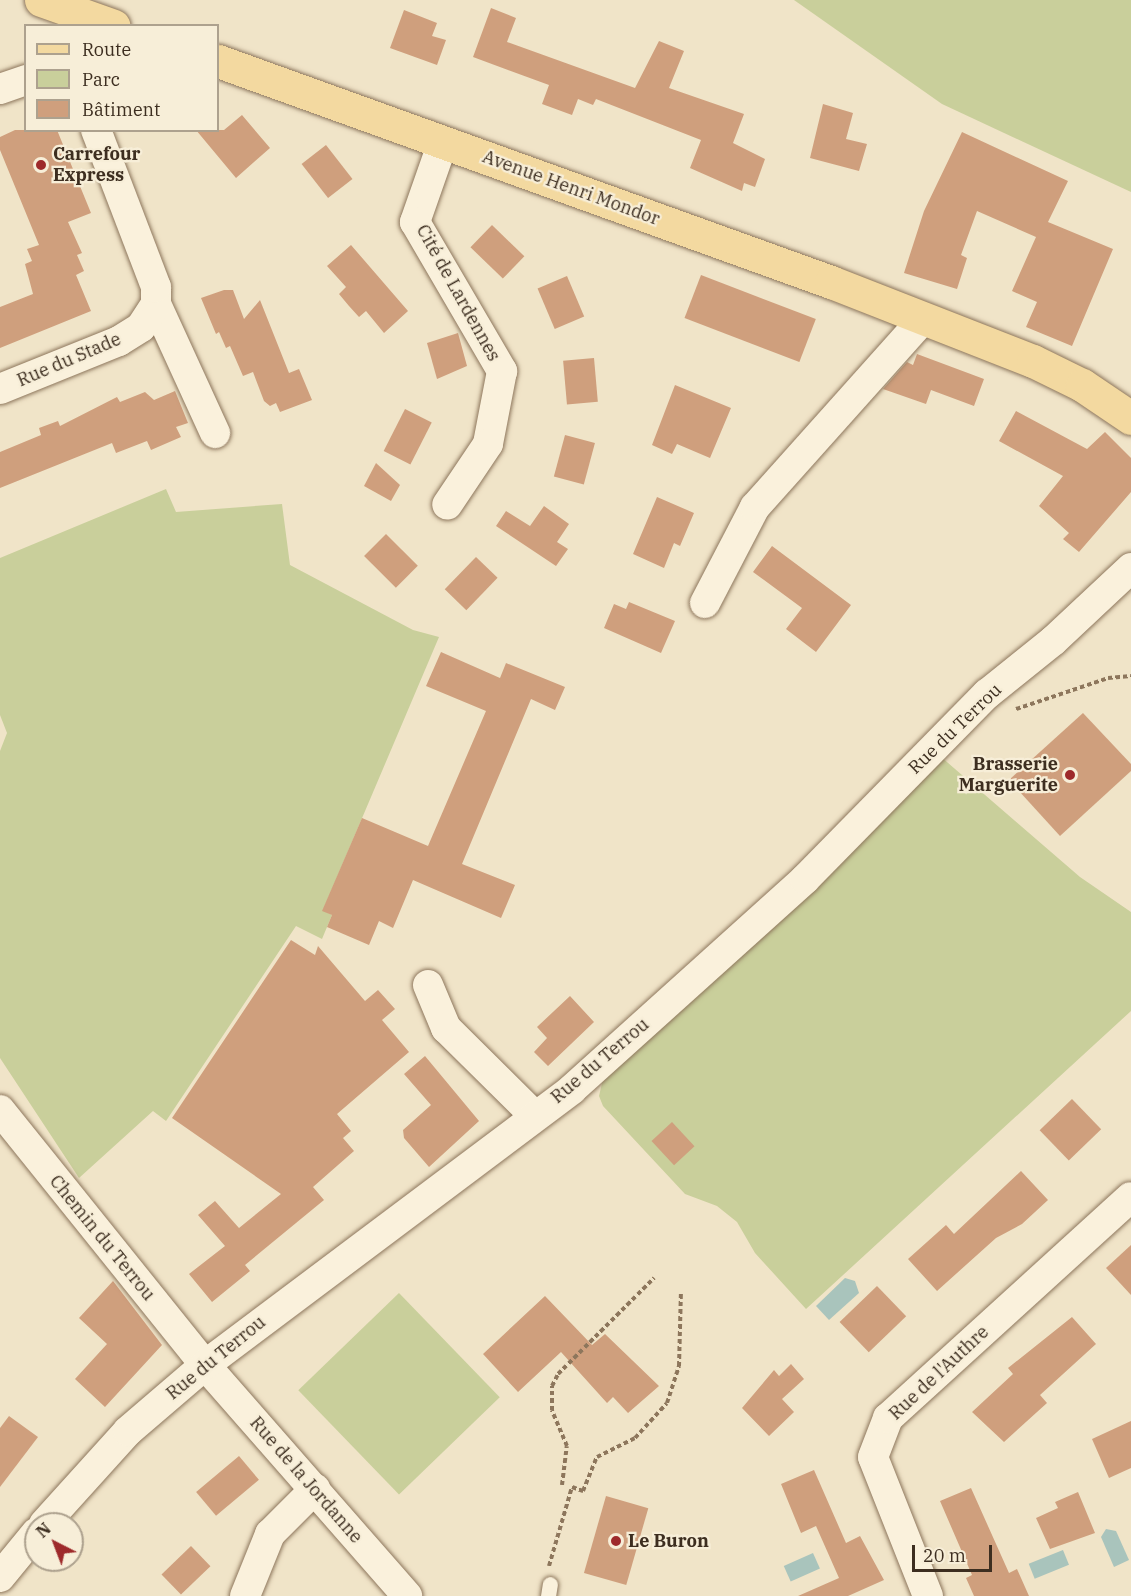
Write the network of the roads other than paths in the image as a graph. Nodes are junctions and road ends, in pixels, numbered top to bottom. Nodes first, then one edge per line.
1 (42, 0) edge
2 (94, 22) edge
3 (219, 61) edge
4 (24, 81) edge
5 (0, 89) edge
6 (97, 132) edge
7 (442, 142) junction
8 (156, 304) junction
9 (923, 319) junction
10 (0, 389) edge
11 (1131, 418) edge
12 (216, 433) dead end
13 (447, 505) dead end
14 (1131, 568) edge
15 (705, 603) dead end
16 (428, 986) dead end
17 (0, 1110) edge
18 (533, 1114) junction
19 (1131, 1197) edge
20 (205, 1365) junction
21 (315, 1489) junction
22 (55, 1512) edge
23 (24, 1548) edge
24 (0, 1577) edge
25 (245, 1596) edge
26 (407, 1596) edge
27 (928, 1596) edge

1 - 2 main road
3 - 7 main road, Avenue Henri Mondor
4 - 5 street
6 - 8 street
7 - 9 main road, Avenue Henri Mondor
7 - 13 street, Cité de Lardennes
8 - 10 street, Rue du Stade
8 - 12 street
9 - 11 main road, Avenue Henri Mondor
9 - 15 street
14 - 18 street, Rue du Terrou
16 - 18 street
17 - 20 street, Chemin du Terrou
18 - 20 street, Rue du Terrou
19 - 27 street, Rue de l'Authre
20 - 21 street, Rue de la Jordanne
20 - 22 street, Rue du Terrou
21 - 25 street
21 - 26 street, Rue de la Jordanne
23 - 24 street

